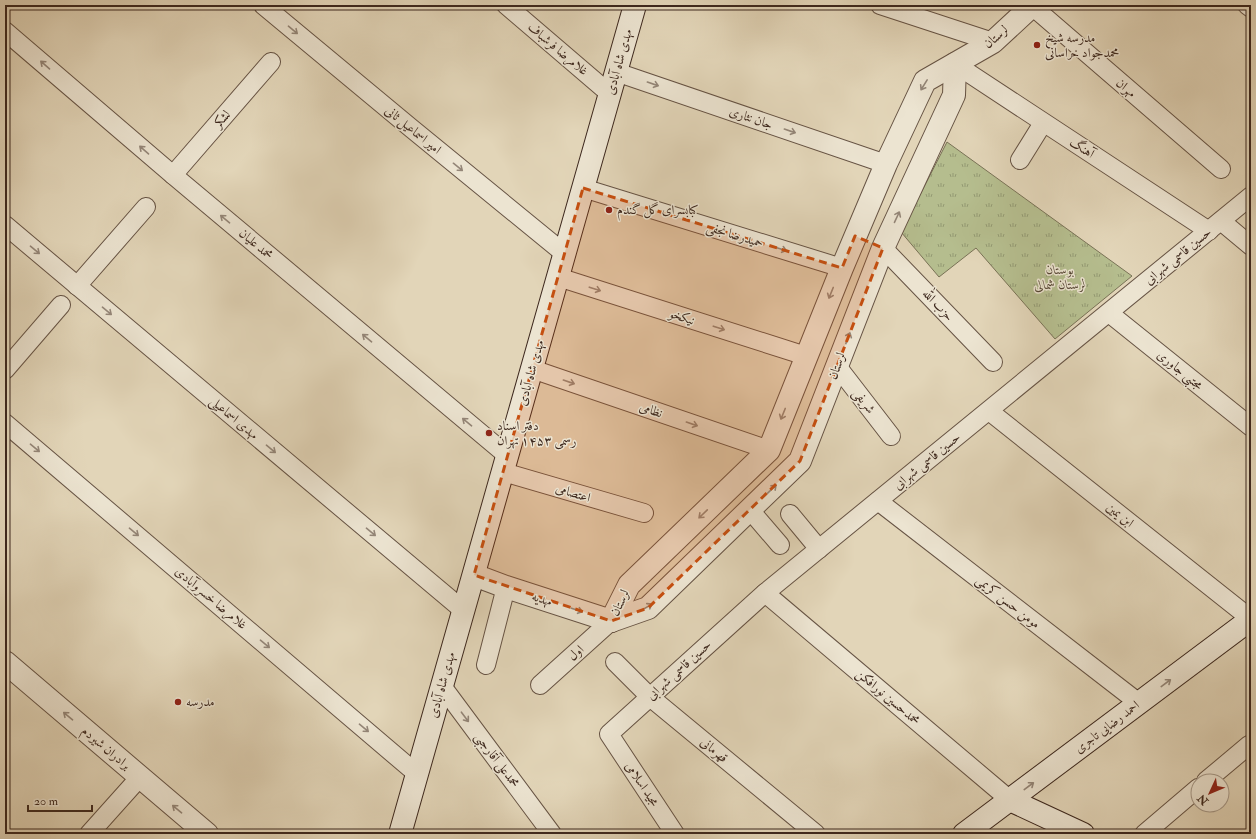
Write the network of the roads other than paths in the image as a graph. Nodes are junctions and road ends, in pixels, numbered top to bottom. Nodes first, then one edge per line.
1 (263, 5) edge
2 (506, 5) edge
3 (635, 5) edge
4 (880, 5) edge
5 (1247, 5) edge
6 (1032, 6) edge
7 (1251, 8) edge
8 (5, 31) edge
9 (993, 42) junction
10 (271, 62) dead end
11 (956, 64) junction
12 (616, 72) junction
13 (610, 94) junction
14 (1043, 122) junction
15 (1020, 160) dead end
16 (886, 164) junction
17 (1220, 169) dead end
18 (173, 175) junction
19 (583, 188) junction
20 (1251, 196) edge
21 (146, 207) dead end
22 (5, 225) edge
23 (1215, 226) junction
24 (855, 236) junction
25 (1251, 246) edge
26 (883, 248) junction
27 (565, 254) junction
28 (842, 268) junction
29 (558, 277) junction
30 (871, 277) junction
31 (77, 286) junction
32 (61, 305) dead end
33 (1109, 313) junction
34 (806, 356) junction
35 (993, 362) dead end
36 (837, 366) junction
37 (532, 369) junction
38 (5, 370) edge
39 (989, 411) junction
40 (5, 423) edge
41 (1251, 427) edge
42 (891, 436) dead end
43 (769, 450) junction
44 (800, 461) junction
45 (505, 464) junction
46 (878, 501) junction
47 (750, 510) junction
48 (644, 514) dead end
49 (790, 514) dead end
50 (780, 545) dead end
51 (819, 549) junction
52 (474, 575) junction
53 (506, 587) junction
54 (765, 593) junction
55 (464, 610) junction
56 (1251, 619) edge
57 (611, 621) junction
58 (5, 662) edge
59 (615, 662) dead end
60 (486, 665) dead end
61 (540, 685) dead end
62 (442, 686) junction
63 (650, 697) junction
64 (1139, 703) junction
65 (609, 734) joint
66 (1249, 745) dead end
67 (1216, 773) edge
68 (417, 774) junction
69 (140, 777) junction
70 (1190, 795) edge
71 (1010, 800) junction
72 (89, 834) edge
73 (207, 834) edge
74 (400, 834) edge
75 (552, 834) edge
76 (675, 834) edge
77 (816, 834) edge
78 (964, 834) edge
79 (1083, 834) edge
80 (1144, 834) edge

1 -> 27 street, امیر اسماعیل ثانی
2 - 13 street, غلامرضا فرشباف
3 - 12 street, مهدی شاه آبادی
4 - 9 street
5 - 7 street
6 - 9 street, لرستان
6 - 17 street, مهران
18 -> 8 street, محمد علیان
9 - 11 street, لرستان
10 - 18 street, لشكر
11 - 14 street, آهنگ
11 -> 16 street, لرستان
26 -> 11 street, لرستان
12 - 13 street, مهدی شاه آبادی
12 -> 16 street, جان نثاری
13 - 19 street, مهدی شاه آبادی
14 - 15 street
14 - 23 street, آهنگ
16 - 24 street, لرستان
45 -> 18 street, محمد علیان
19 - 27 street, مهدی شاه آبادی
19 -> 28 street, حمیدرضا نجفی
20 - 23 street, حسین قاسمی شهرابی
21 - 31 street
22 -> 31 street, مهدی اسماعیلی
23 - 25 street, آهنگ
23 - 33 street, حسین قاسمی شهرابی
24 - 26 street
24 - 28 street, لرستان
26 - 30 street, لرستان
26 - 35 street, حزب الله
27 - 29 street, مهدی شاه آبادی
28 - 30 street
28 -> 34 street, لرستان
29 -> 34 street, نیکخو
29 - 37 street, مهدی شاه آبادی
36 -> 30 street, لرستان
31 -> 55 street, مهدی اسماعیلی
32 - 38 street
33 - 39 street, حسین قاسمی شهرابی
33 - 41 street, مجتبی جاوری
34 -> 43 street, لرستان
36 - 42 street, شریفی
36 - 44 street, لرستان
37 -> 43 street, نظامی
37 - 45 street, مهدی شاه آبادی
39 - 46 street, حسین قاسمی شهرابی
39 - 56 street, ابن یمین
40 -> 68 street, غلامرضا خسروآبادی
43 - 44 street
43 -> 57 street, لرستان
47 -> 44 street, لرستان
45 - 48 street, اعتصامی
45 - 52 street, مهدی شاه آبادی
46 - 51 street, حسین قاسمی شهرابی
46 - 64 street, مومن حسن کریمی
47 - 50 street
57 -> 47 street, لرستان
49 - 51 street
51 - 54 street, حسین قاسمی شهرابی
52 - 53 street, مهدیه
52 - 55 street, مهدی شاه آبادی
53 -> 57 street, مهدیه
53 - 60 street
54 - 63 street, حسین قاسمی شهرابی
54 - 71 street, محمدحسین نورافکن
55 - 62 street, مهدی شاه آبادی
64 -> 56 street, احمد رضایی تاجری
57 - 61 street, اول
69 -> 58 street, برادران شیردم
59 - 63 street, قهرمانی
62 - 68 street, مهدی شاه آبادی
62 -> 75 street, محمدعلی آقارجبی
63 - 65 street, حسین قاسمی شهرابی
63 - 77 street, قهرمانی
71 -> 64 street, احمد رضایی تاجری
65 - 76 street, مجید اسلامی
66 - 67 street
68 - 74 street, مهدی شاه آبادی
69 - 72 street
73 -> 69 street, برادران شیردم
70 - 80 street
71 - 78 street, احمد رضایی تاجری
71 - 79 street

